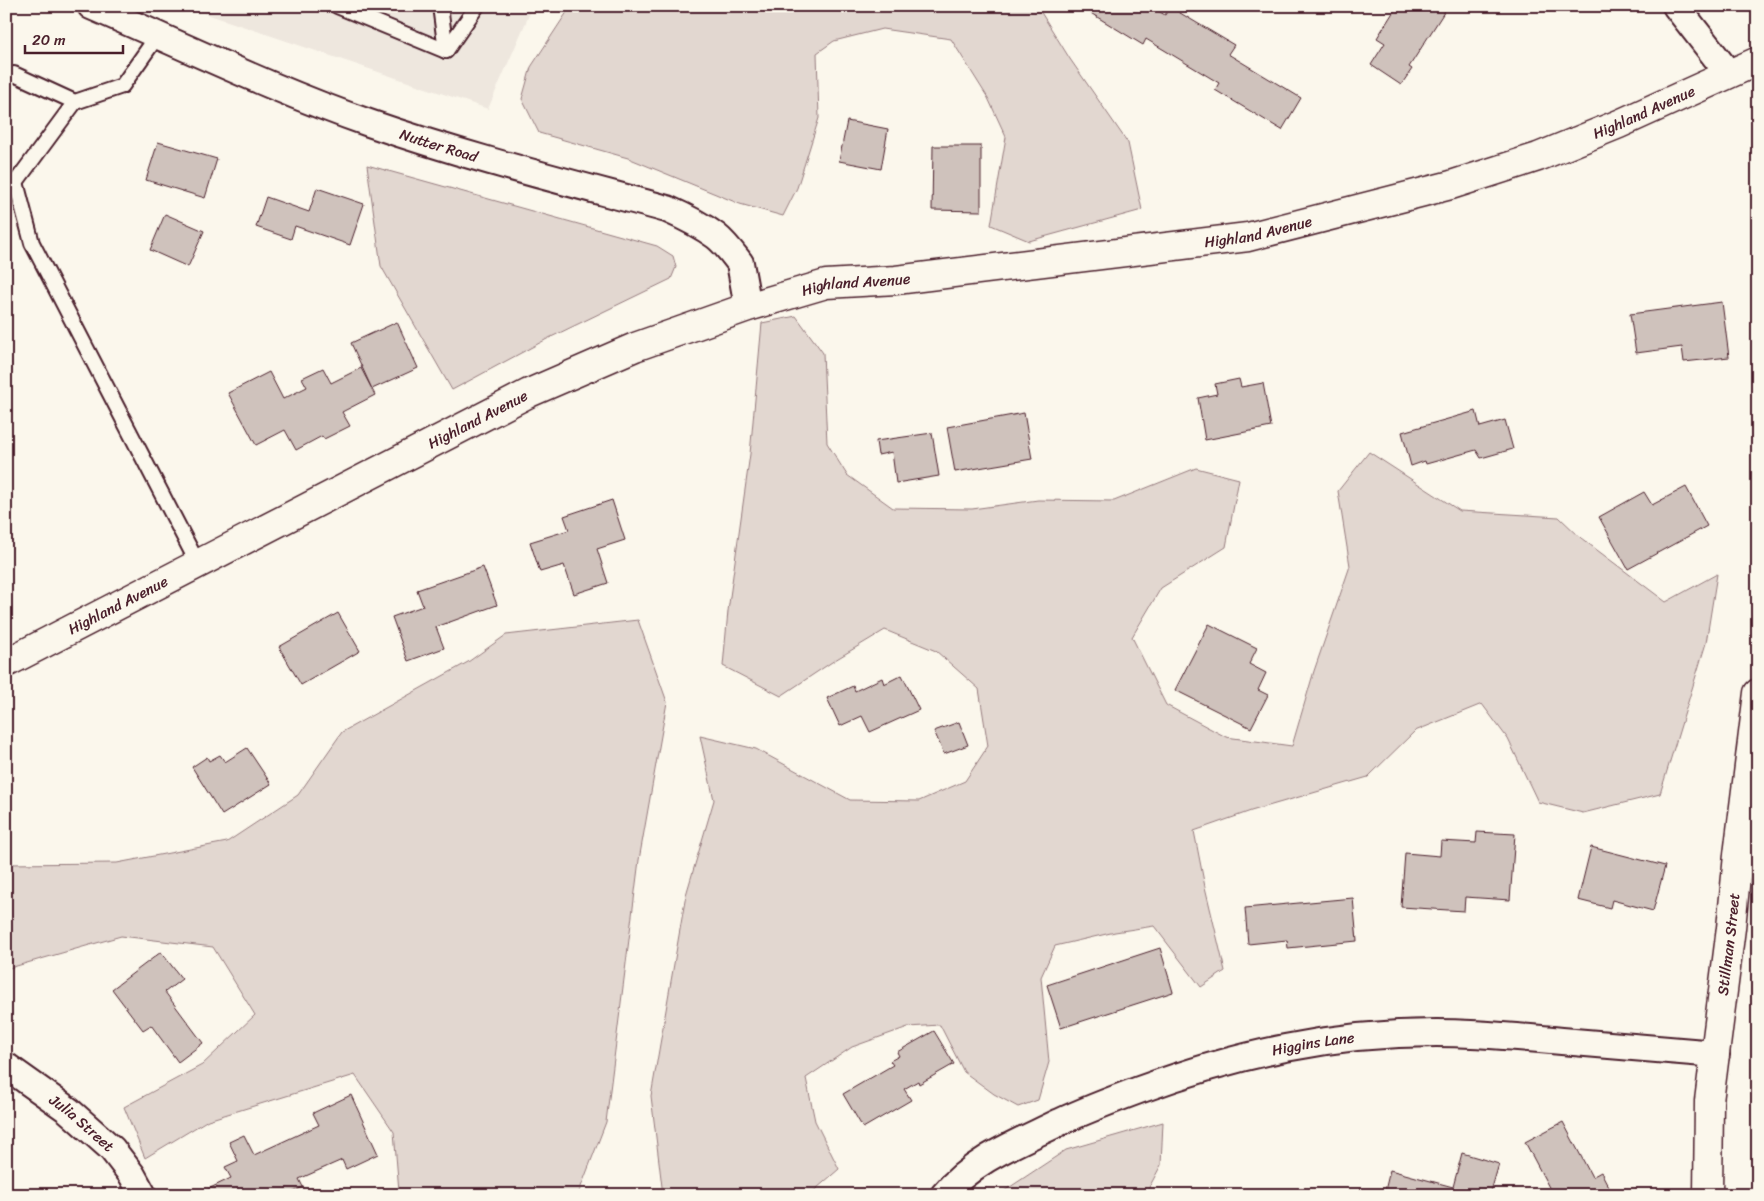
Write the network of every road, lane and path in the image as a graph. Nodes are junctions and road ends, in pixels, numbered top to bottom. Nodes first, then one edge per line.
1 (91, 6) edge
2 (337, 6) edge
3 (440, 6) edge
4 (477, 6) edge
5 (1676, 6) edge
6 (158, 35) junction
7 (446, 51) junction
8 (1758, 61) edge
9 (9, 72) edge
10 (1729, 74) junction
11 (75, 102) junction
12 (11, 185) edge
13 (748, 307) junction
14 (198, 564) junction
15 (6, 662) edge
16 (1758, 693) edge
17 (1716, 1054) junction
18 (6, 1066) edge
19 (144, 1195) edge
20 (944, 1195) edge
21 (1708, 1195) edge

1 - 6 street, Nutter Road
2 - 7 lane
3 - 7 lane
4 - 7 lane
5 - 10 street
6 - 11 lane
6 - 13 street, Nutter Road
8 - 10 street, Highland Avenue
9 - 11 lane
10 - 13 street, Highland Avenue
11 - 12 lane
12 - 14 lane
13 - 14 street, Highland Avenue
14 - 15 street, Highland Avenue
16 - 17 street, Stillman Street
17 - 20 street, Higgins Lane
17 - 21 street, Stillman Street
18 - 19 street, Julia Street

